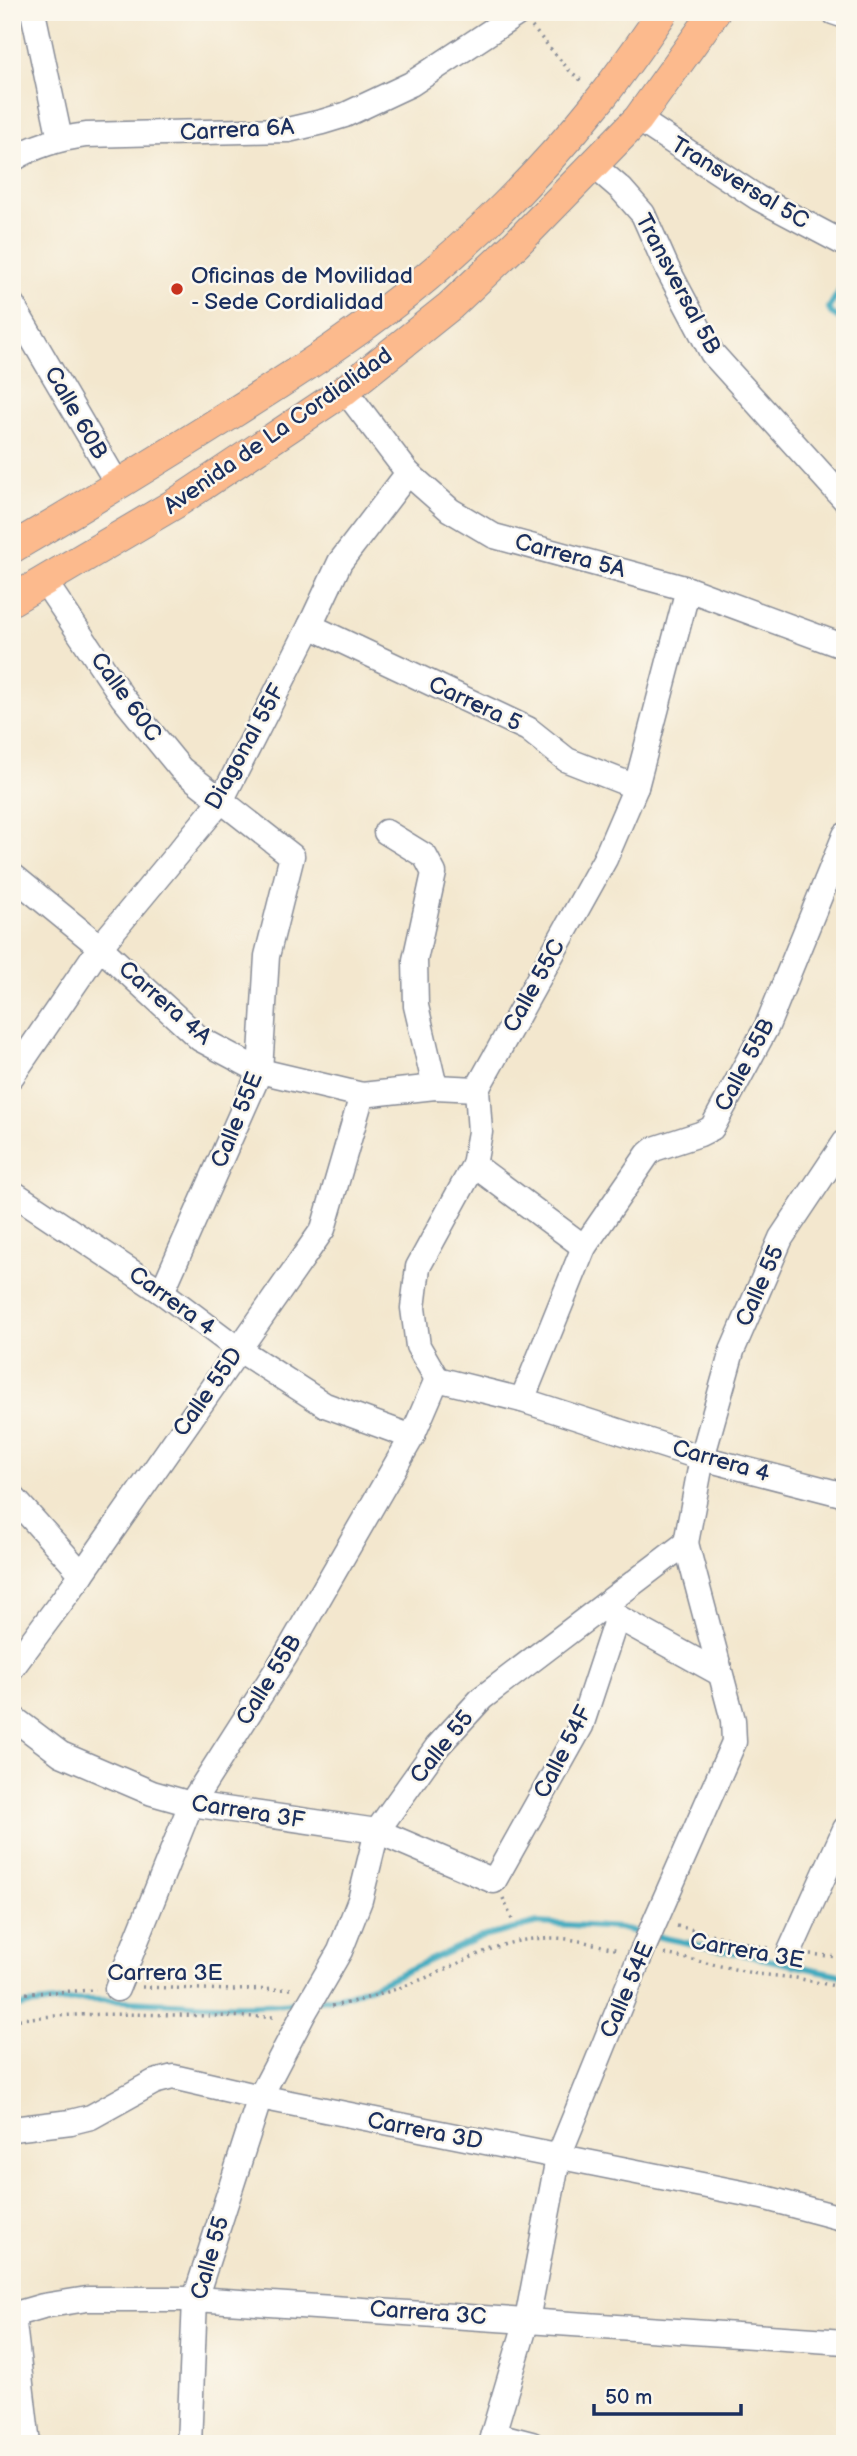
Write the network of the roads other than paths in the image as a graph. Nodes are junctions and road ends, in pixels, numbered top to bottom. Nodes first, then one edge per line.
1 (33, 12) edge
2 (520, 12) edge
3 (663, 12) edge
4 (715, 12) edge
5 (833, 12) edge
6 (845, 16) edge
7 (638, 119) junction
8 (60, 139) junction
9 (12, 160) edge
10 (593, 165) junction
11 (845, 244) edge
12 (12, 304) edge
13 (345, 390) junction
14 (408, 473) junction
15 (118, 485) junction
16 (845, 500) edge
17 (12, 548) edge
18 (45, 582) junction
19 (688, 589) junction
20 (12, 600) edge
21 (310, 626) junction
22 (845, 647) edge
23 (636, 787) junction
24 (221, 801) junction
25 (386, 832) dead end
26 (845, 835) edge
27 (292, 856) joint
28 (12, 875) edge
29 (100, 947) junction
30 (260, 1070) junction
31 (12, 1076) edge
32 (435, 1087) junction
33 (477, 1089) junction
34 (362, 1095) junction
35 (845, 1142) edge
36 (474, 1166) junction
37 (12, 1192) edge
38 (584, 1247) junction
39 (162, 1292) junction
40 (238, 1349) junction
41 (437, 1379) junction
42 (522, 1400) junction
43 (412, 1437) junction
44 (702, 1458) junction
45 (845, 1494) edge
46 (12, 1496) edge
47 (686, 1543) junction
48 (82, 1574) junction
49 (610, 1613) junction
50 (12, 1668) edge
51 (719, 1673) junction
52 (12, 1717) edge
53 (191, 1804) junction
54 (845, 1829) edge
55 (377, 1831) junction
56 (494, 1881) joint
57 (790, 1951) road end
58 (117, 1989) road end
59 (260, 2097) junction
60 (12, 2129) edge
61 (558, 2158) junction
62 (845, 2218) edge
63 (195, 2299) junction
64 (13, 2315) edge
65 (527, 2320) junction
66 (845, 2342) edge
67 (491, 2439) edge
68 (28, 2444) edge
69 (189, 2444) edge
70 (533, 2444) edge

1 - 8 street
2 - 8 street, Carrera 6A
3 - 15 main road, Avenida de La Cordialidad
4 - 7 main road, Avenida de La Cordialidad
5 - 6 street
7 - 10 main road, Avenida de La Cordialidad
7 - 11 street, Transversal 5C
8 - 9 street, Carrera 6A
10 - 13 main road, Avenida de La Cordialidad
10 - 16 street, Transversal 5B
12 - 15 street, Calle 60B
13 - 14 street, Carrera 5A
13 - 18 main road, Avenida de La Cordialidad
14 - 19 street, Carrera 5A
14 - 21 street, Diagonal 55F
15 - 17 main road, Avenida de La Cordialidad
18 - 20 main road, Avenida de La Cordialidad
18 - 24 street, Calle 60C
19 - 22 street, Carrera 5A
19 - 23 street, Calle 55C
21 - 23 street, Carrera 5
21 - 24 street, Diagonal 55F
23 - 33 street, Calle 55C
24 - 27 street, Calle 60C
24 - 29 street, Diagonal 55F
25 - 32 street
26 - 38 street, Calle 55B
27 - 30 street, Calle 55E
28 - 29 street, Carrera 4A
29 - 30 street, Carrera 4A
29 - 31 street, Diagonal 55F
30 - 34 street, Carrera 4A
30 - 39 street, Calle 55E
32 - 33 street, Carrera 4A
32 - 34 street, Carrera 4A
33 - 36 street
34 - 40 street, Calle 55D
35 - 44 street, Calle 55
36 - 38 street
36 - 41 street
37 - 39 street, Carrera 4
38 - 42 street, Calle 55B
39 - 40 street, Carrera 4
40 - 43 street, Carrera 4
40 - 48 street, Calle 55D
41 - 42 street, Carrera 4
41 - 43 street, Calle 55B
42 - 44 street, Carrera 4
43 - 53 street, Calle 55B
44 - 45 street, Carrera 4
44 - 47 street, Calle 55
46 - 48 street
47 - 49 street, Calle 55
47 - 51 street, Calle 54E
48 - 50 street, Calle 55D
49 - 51 street
49 - 55 street, Calle 55
49 - 56 street, Calle 54F
51 - 61 street, Calle 54E
52 - 53 street, Carrera 3F
53 - 55 street, Carrera 3F
53 - 58 street, Calle 55B
54 - 57 street
55 - 56 street, Carrera 3F
55 - 59 street, Calle 55
59 - 60 street, Carrera 3D
59 - 61 street, Carrera 3D
59 - 63 street, Calle 55
61 - 62 street, Carrera 3D
61 - 65 street, Calle 54E
63 - 64 street, Carrera 3C
63 - 65 street, Carrera 3C
63 - 69 street, Calle 55
64 - 68 street
65 - 66 street, Carrera 3C
65 - 67 street, Calle 54E
67 - 70 street

